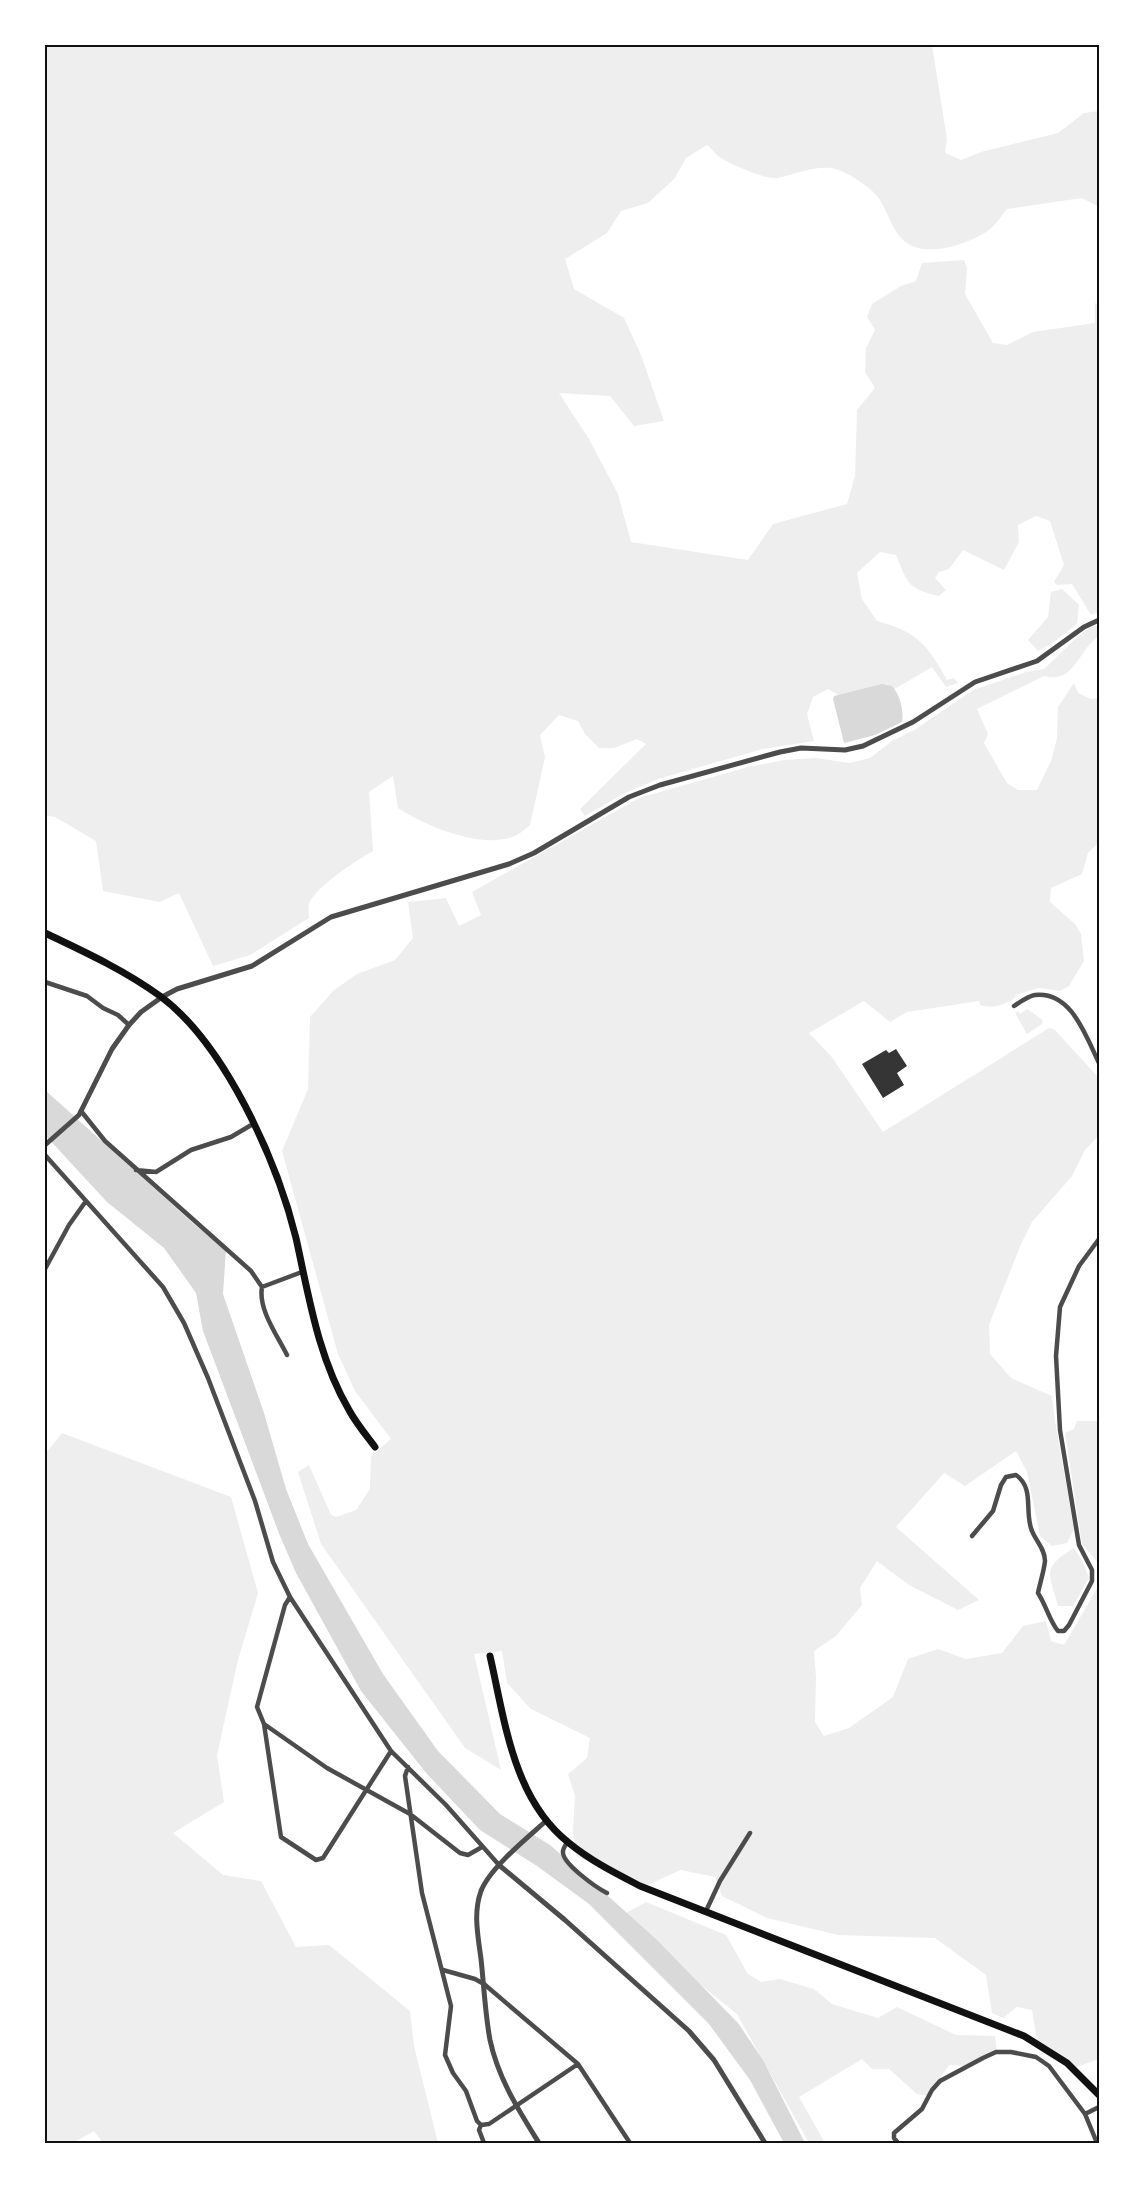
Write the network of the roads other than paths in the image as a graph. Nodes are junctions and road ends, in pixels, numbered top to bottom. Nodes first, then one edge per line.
1 (1099, 620) edge
2 (45, 933) edge
3 (45, 982) edge
4 (162, 997) junction
5 (1014, 1006) dead end
6 (129, 1025) junction
7 (1099, 1063) edge
8 (81, 1111) junction
9 (253, 1124) junction
10 (45, 1145) edge
11 (45, 1155) edge
12 (136, 1170) junction
13 (86, 1201) junction
14 (1099, 1239) edge
15 (45, 1269) edge
16 (302, 1272) junction
17 (262, 1287) junction
18 (287, 1355) dead end
19 (375, 1447) dead end
20 (972, 1536) dead end
21 (290, 1597) junction
22 (490, 1656) dead end
23 (264, 1724) junction
24 (391, 1751) junction
25 (408, 1767) junction
26 (367, 1789) junction
27 (410, 1814) junction
28 (546, 1821) junction
29 (750, 1833) dead end
30 (567, 1842) junction
31 (482, 1846) junction
32 (499, 1865) junction
33 (607, 1893) dead end
34 (706, 1911) junction
35 (443, 1970) junction
36 (484, 1984) junction
37 (578, 2064) junction
38 (1099, 2095) edge
39 (515, 2105) junction
40 (1099, 2107) edge
41 (1085, 2114) junction
42 (481, 2126) junction
43 (484, 2143) edge
44 (539, 2143) edge
45 (630, 2143) edge
46 (765, 2143) edge
47 (898, 2143) edge
48 (1097, 2143) edge

1 - 4 street
2 - 4 main road
3 - 6 street
4 - 6 street
4 - 9 main road
5 - 7 street
6 - 8 street
8 - 10 street
8 - 12 street
9 - 12 street
9 - 16 main road
11 - 13 street
12 - 17 street
13 - 15 street
13 - 21 street
14 - 20 street
16 - 17 street
16 - 19 main road
17 - 18 street
21 - 23 street
21 - 24 street
22 - 28 main road
23 - 26 street
23 - 26 street
24 - 25 street
24 - 26 street
25 - 27 street
25 - 31 street
26 - 27 street
27 - 31 street
27 - 35 street
28 - 30 main road
28 - 32 street
29 - 34 street
30 - 33 street
30 - 34 main road
31 - 32 street
32 - 36 street
32 - 46 street
34 - 38 main road
35 - 36 street
35 - 42 street
36 - 37 street
36 - 39 street
37 - 39 street
37 - 45 street
39 - 42 street
39 - 44 street
40 - 41 street
41 - 47 street
41 - 48 street
42 - 43 street

